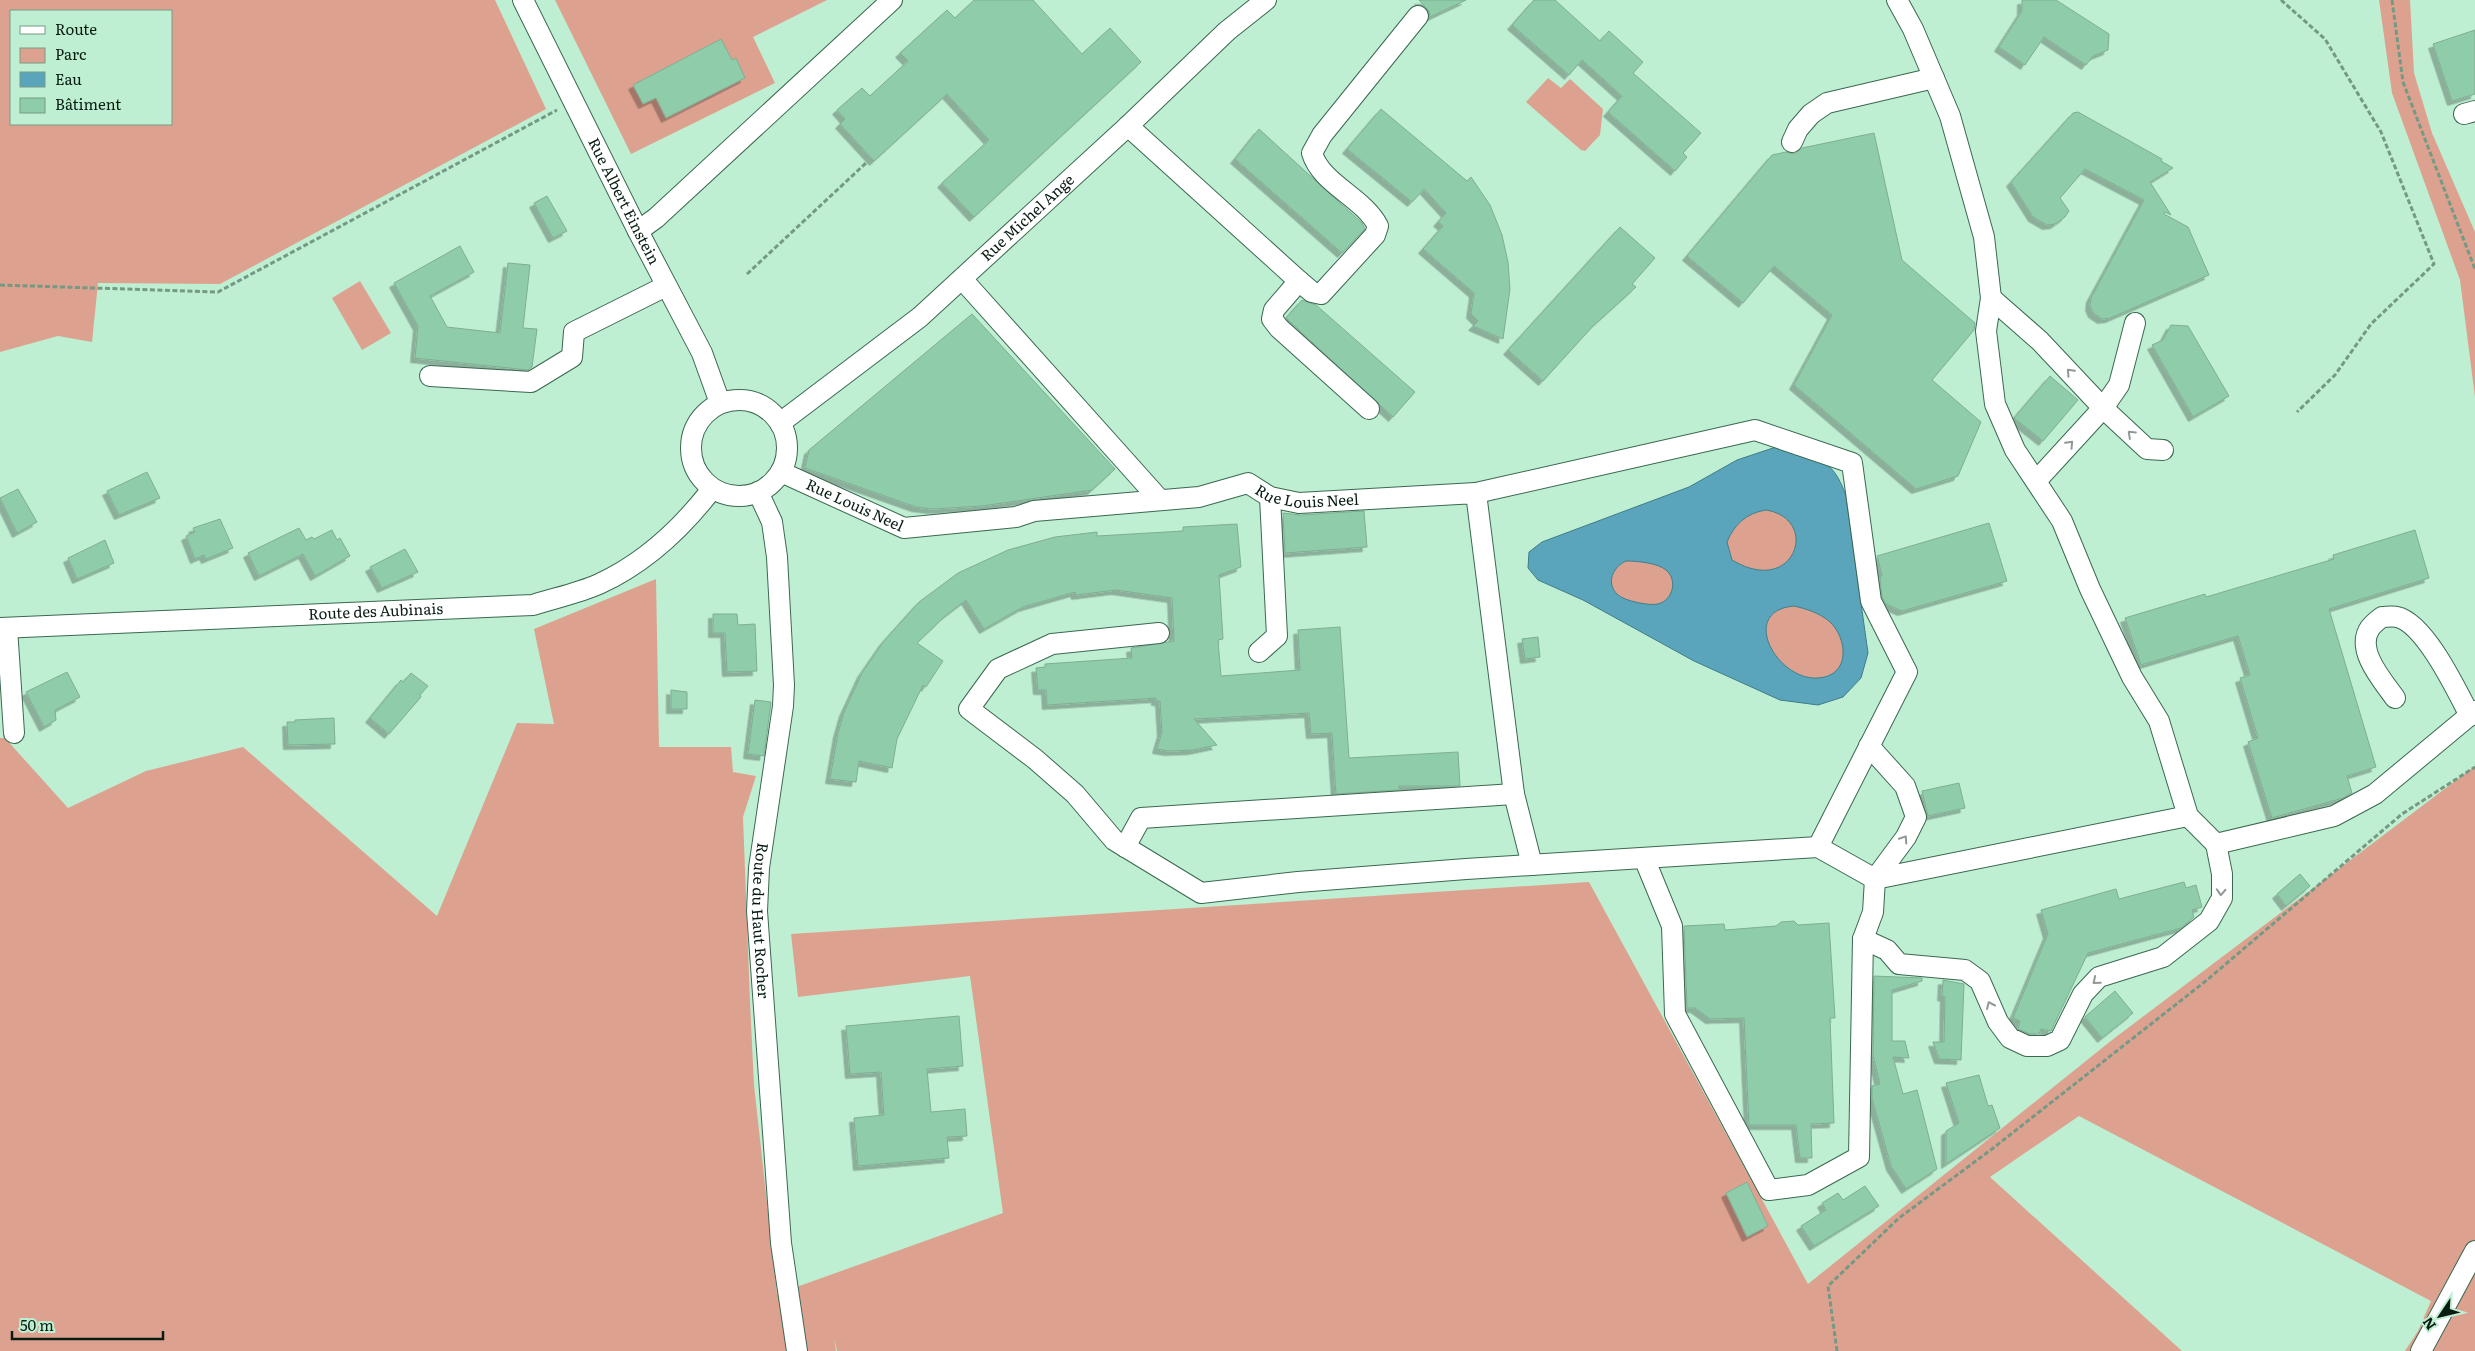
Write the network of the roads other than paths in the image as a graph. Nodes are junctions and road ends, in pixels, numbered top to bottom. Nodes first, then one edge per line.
1 (523, 0) edge
2 (892, 0) edge
3 (1266, 0) edge
4 (1897, 0) edge
5 (1418, 16) dead end
6 (1934, 78) junction
7 (1128, 126) junction
8 (1792, 142) dead end
9 (638, 231) junction
10 (962, 279) junction
11 (1299, 281) junction
12 (666, 286) junction
13 (1991, 298) junction
14 (2135, 323) dead end
15 (430, 376) dead end
16 (720, 403) junction
17 (2104, 408) junction
18 (1369, 409) dead end
19 (780, 423) junction
20 (2163, 450) dead end
21 (781, 472) junction
22 (2037, 480) junction
23 (712, 488) junction
24 (758, 492) junction
25 (1476, 493) junction
26 (1270, 497) junction
27 (1160, 500) junction
28 (4, 628) edge
29 (1159, 633) dead end
30 (1259, 652) dead end
31 (2395, 698) dead end
32 (2472, 714) edge
33 (14, 733) dead end
34 (1870, 746) junction
35 (1514, 794) junction
36 (2188, 816) junction
37 (2216, 844) junction
38 (1818, 846) junction
39 (1125, 847) junction
40 (1644, 858) junction
41 (1532, 865) junction
42 (1875, 879) junction
43 (1863, 939) junction
44 (2475, 1251) edge
45 (797, 1351) edge
46 (2421, 1351) edge

1 - 9 street, Rue Albert Einstein
2 - 9 street
3 - 7 street, Rue Michel Ange
4 - 6 street
5 - 11 street
6 - 8 street
6 - 13 street
7 - 10 street, Rue Michel Ange
7 - 11 street
9 - 12 street, Rue Albert Einstein
10 - 19 street, Rue Michel Ange
10 - 27 street
11 - 18 street
12 - 15 street
12 - 16 street, Rue Albert Einstein
17 -> 13 street
13 - 22 street
14 - 17 street
16 - 19 street
16 - 23 street
20 -> 17 street
22 -> 17 street
19 - 21 street
21 - 24 street
21 - 27 street, Rue Louis Neel
22 - 36 street
23 - 24 street
23 - 28 street, Route des Aubinais
24 - 45 street, Route du Haut Rocher
25 - 26 street, Rue Louis Neel
25 - 34 street, Rue Louis Neel
25 - 35 street
26 - 27 street, Rue Louis Neel
26 - 30 street
28 - 33 street
29 - 39 street
31 - 32 street
32 - 37 street
34 - 38 street
42 -> 34 street
35 - 39 street
35 - 41 street
36 - 37 street
36 - 42 street
37 -> 43 street
38 - 40 street
38 - 42 street
39 - 41 street
40 - 41 street
40 - 43 street
42 - 43 street
44 - 46 street

